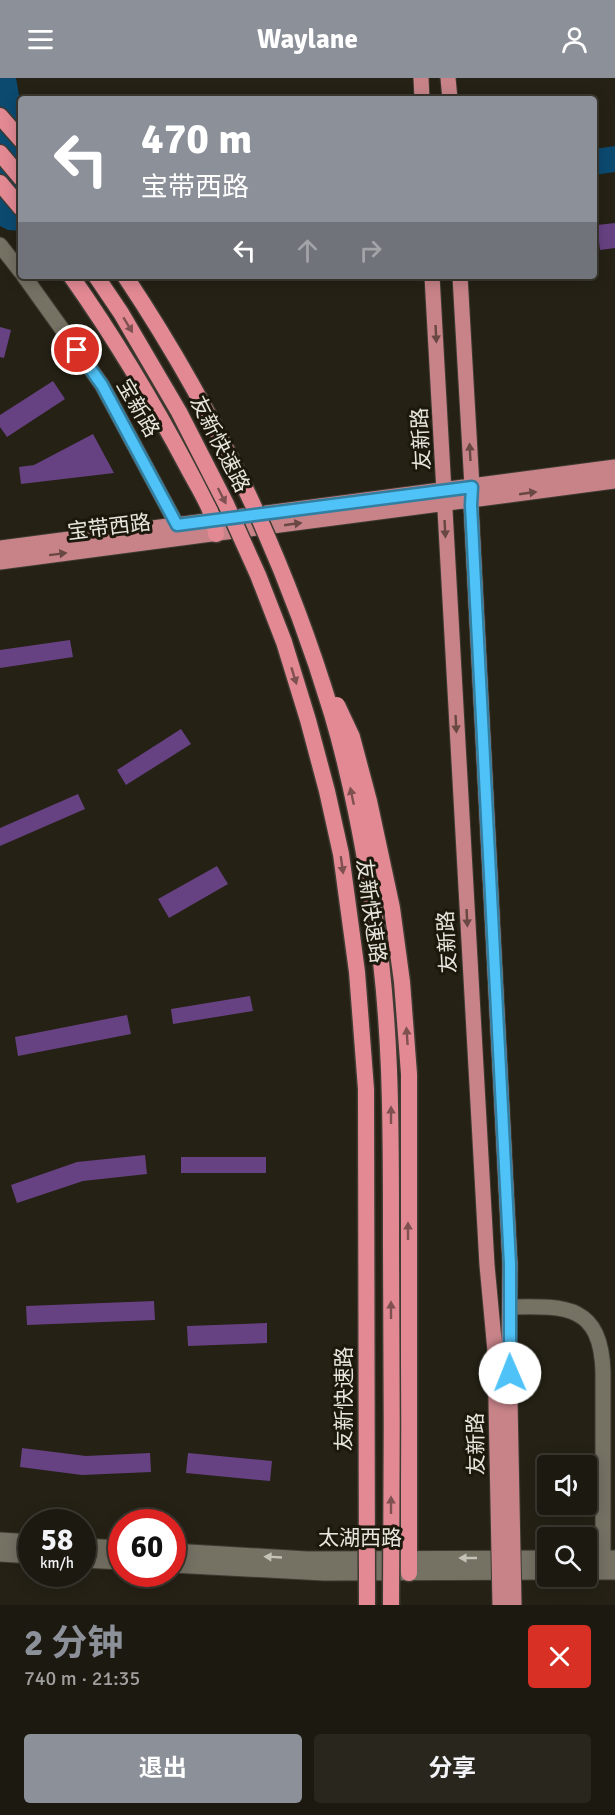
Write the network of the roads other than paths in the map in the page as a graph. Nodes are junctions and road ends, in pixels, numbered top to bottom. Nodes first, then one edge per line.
1 (421, 78) edge
2 (448, 78) edge
3 (422, 96) edge
4 (450, 96) edge
5 (0, 116) edge
6 (18, 137) edge
7 (0, 153) edge
8 (18, 174) edge
9 (0, 183) edge
10 (18, 204) edge
11 (0, 245) edge
12 (18, 268) edge
13 (26, 279) edge
14 (98, 279) edge
15 (127, 279) edge
16 (432, 279) edge
17 (460, 279) edge
18 (75, 282) edge
19 (615, 467) edge
20 (615, 481) edge
21 (472, 494) junction
22 (445, 497) junction
23 (216, 527) junction
24 (178, 532) junction
25 (0, 548) edge
26 (0, 562) edge
27 (305, 634) junction
28 (510, 1307) junction
29 (502, 1350) junction
30 (0, 1540) edge
31 (18, 1541) edge
32 (186, 1552) edge
33 (0, 1554) edge
34 (18, 1555) edge
35 (537, 1559) edge
36 (609, 1565) edge
37 (409, 1566) junction
38 (186, 1567) edge
39 (537, 1572) edge
40 (367, 1605) edge
41 (391, 1605) edge
42 (500, 1605) edge
43 (514, 1605) edge

1 - 3 main road
2 - 4 main road
5 - 6 highway
7 - 8 highway
9 - 10 highway
11 - 12 main road
13 - 24 main road, 宝新路
14 -> 40 highway, 友新快速路, bridge
15 - 27 highway, 友新快速路, bridge
16 -> 22 main road, 友新路
21 -> 17 main road, 友新路
18 - 23 highway
19 - 21 main road, 宝带西路
21 -> 20 main road, 宝带西路
21 - 22 main road, 宝带西路
21 - 28 main road, 友新路
22 - 23 main road, 宝带西路
22 -> 29 main road, 友新路
23 - 24 main road, 宝带西路
24 - 25 main road, 宝带西路
26 -> 24 main road, 宝带西路
37 -> 27 highway, bridge
41 -> 27 highway, 友新快速路, bridge
28 - 29 main road, 友新路
28 - 36 main road
29 - 42 main road, 友新路, bridge
29 - 43 main road, 友新路, bridge
30 - 31 main road
37 -> 32 main road, 太湖西路
33 - 34 main road
35 -> 37 main road, 太湖西路
37 - 38 main road, 太湖西路
37 - 39 main road, 太湖西路

